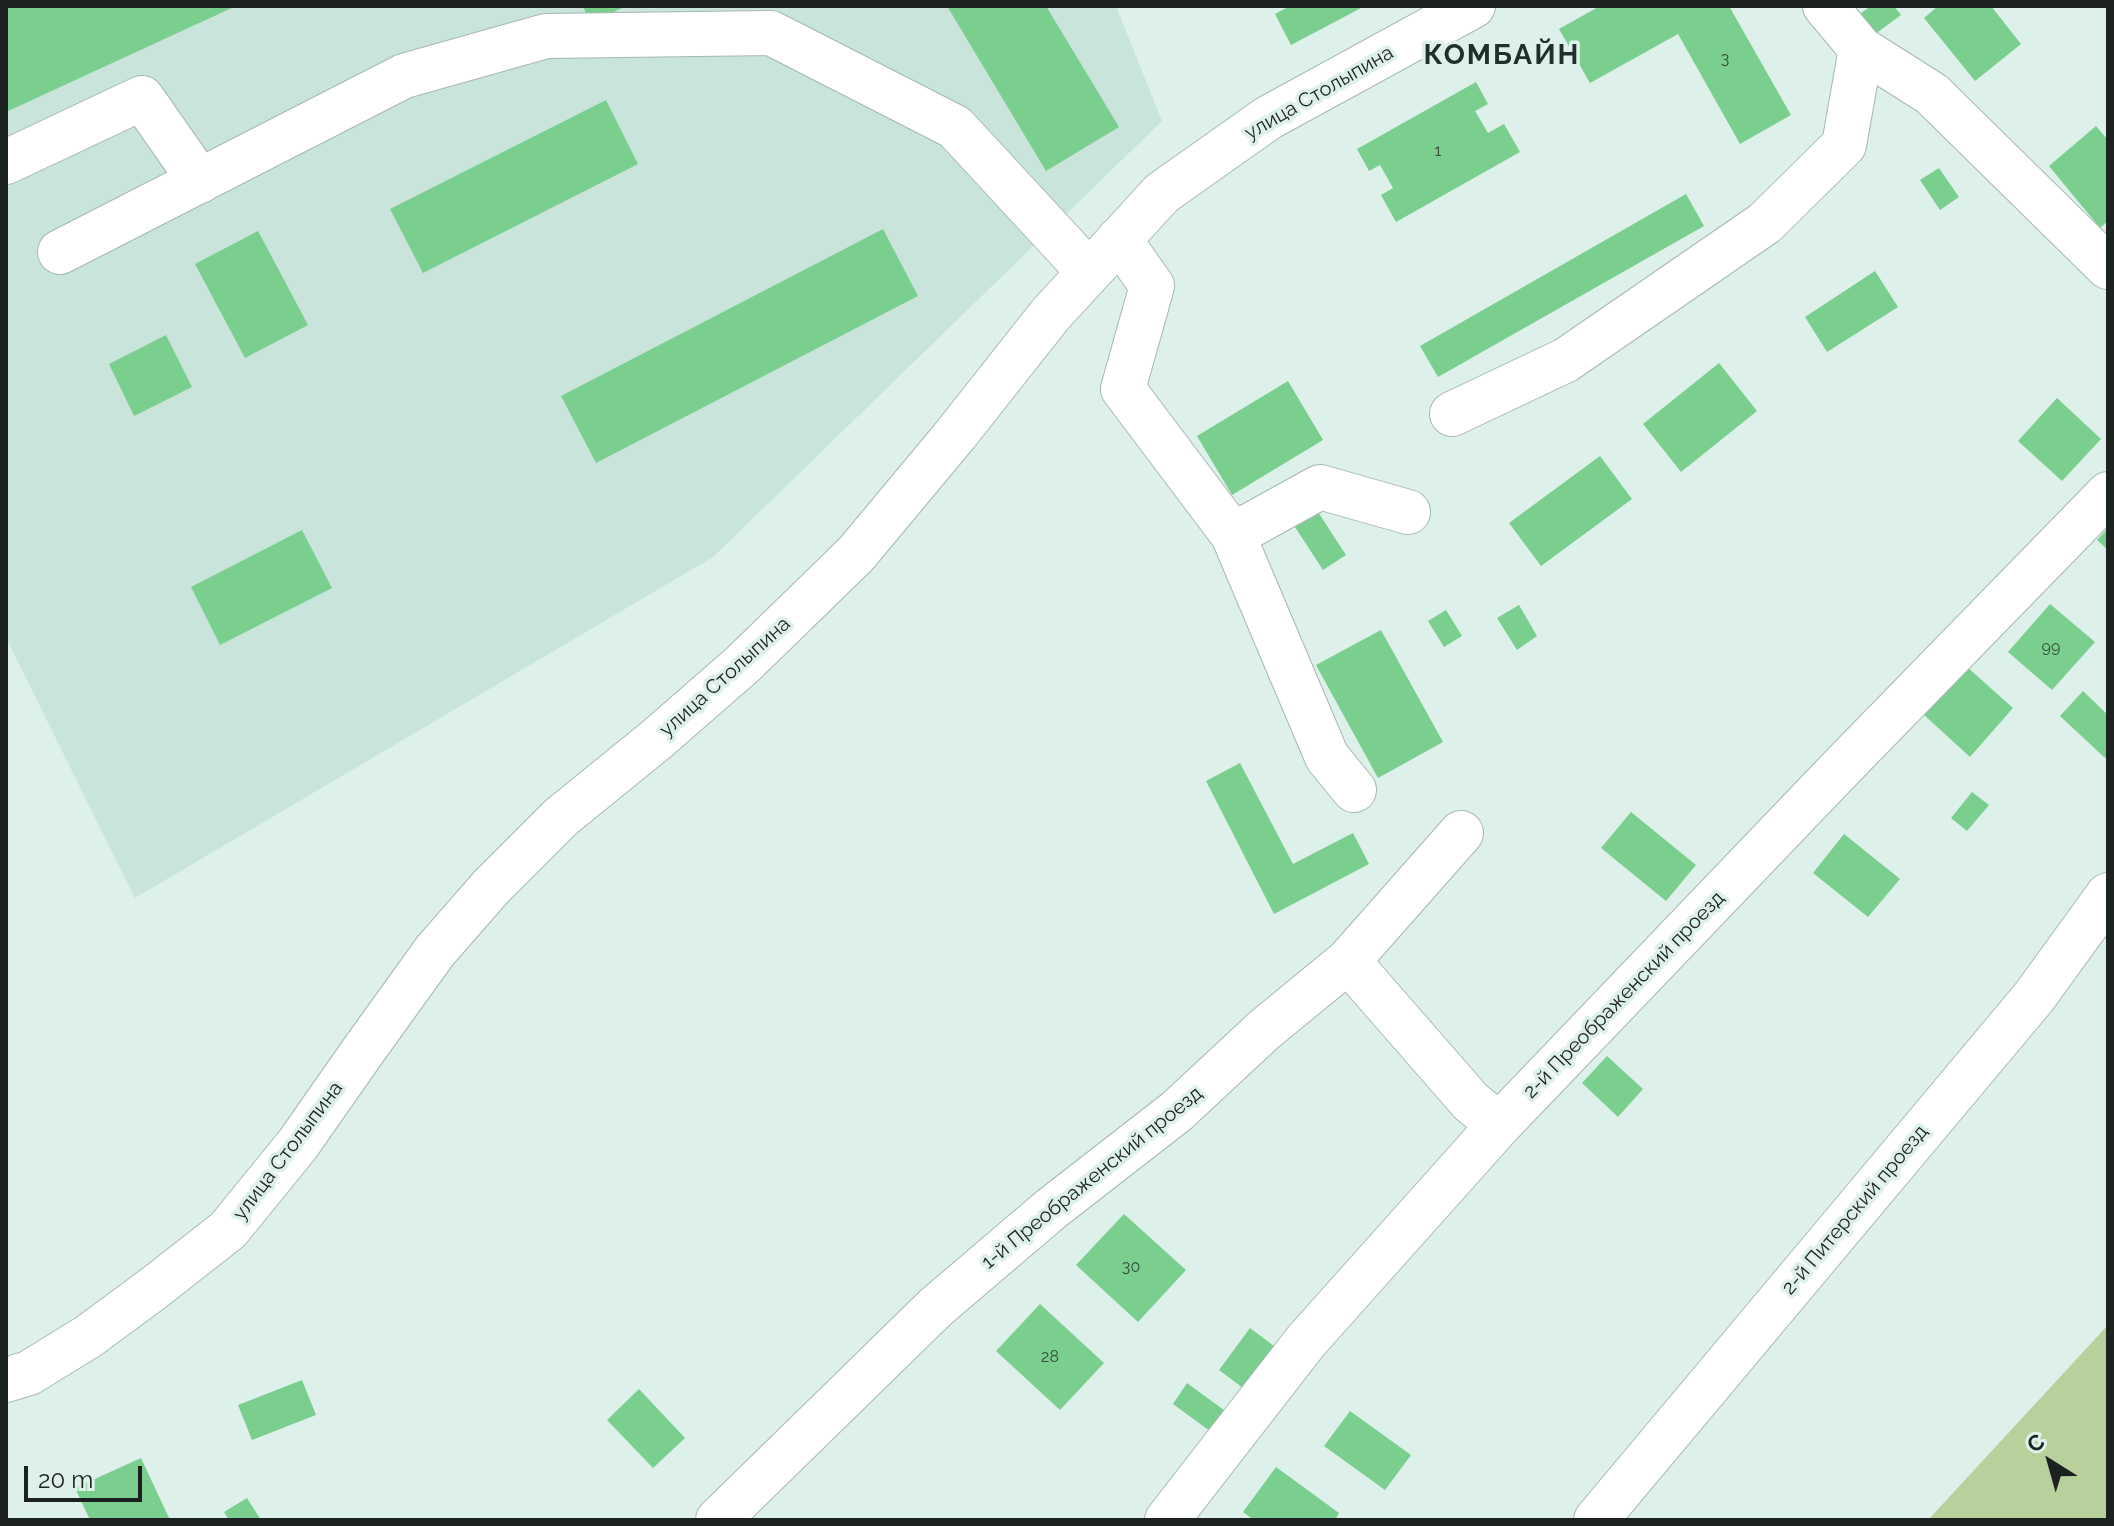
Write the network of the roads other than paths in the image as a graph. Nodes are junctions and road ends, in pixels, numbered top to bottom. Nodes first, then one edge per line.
1 (1473, 6) edge
2 (1843, 19) edge
3 (6, 162) edge
4 (200, 181) junction
5 (1119, 239) junction
6 (60, 252) dead end
7 (2108, 267) edge
8 (1089, 272) junction
9 (1452, 414) dead end
10 (2108, 494) edge
11 (1408, 512) dead end
12 (1233, 535) junction
13 (1354, 790) dead end
14 (1461, 833) dead end
15 (2108, 895) edge
16 (1348, 961) junction
17 (1499, 1125) junction
18 (6, 1380) edge
19 (718, 1520) edge
20 (1167, 1520) edge
21 (1596, 1520) edge

1 - 5 street, улица Столыпина
2 - 7 street
2 - 9 street
3 - 4 street
4 - 6 street
4 - 8 street
5 - 8 street, улица Столыпина
5 - 12 street
8 - 18 street, улица Столыпина
10 - 17 street, 2-й Преображенский проезд
11 - 12 street
12 - 13 street
14 - 16 street, 1-й Преображенский проезд
15 - 21 street, 2-й Питерский проезд
16 - 17 street
16 - 19 street, 1-й Преображенский проезд
17 - 20 street, 2-й Преображенский проезд

